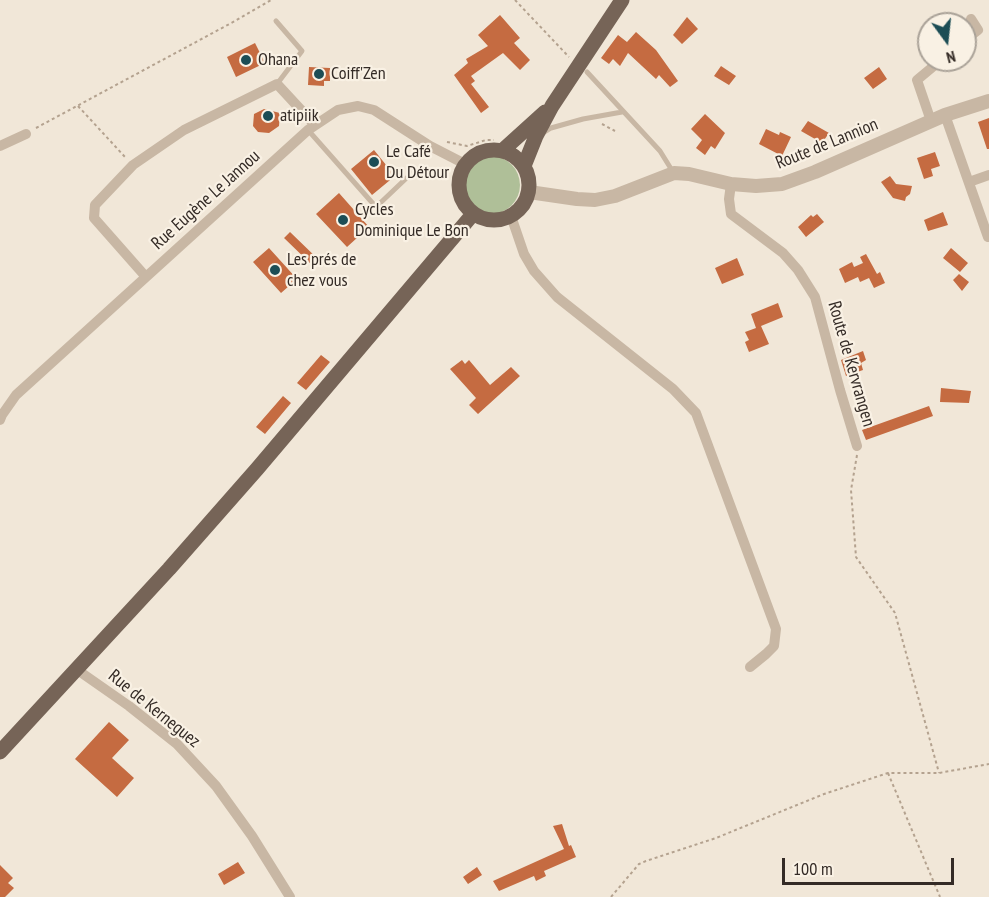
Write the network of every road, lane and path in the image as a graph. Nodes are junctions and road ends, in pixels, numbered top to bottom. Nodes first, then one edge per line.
1 (271, 0) edge
2 (515, 0) edge
3 (622, 0) edge
4 (276, 21) dead end
5 (583, 69) junction
6 (927, 72) edge
7 (277, 84) junction
8 (989, 101) edge
9 (78, 106) junction
10 (552, 106) junction
11 (622, 112) junction
12 (945, 115) junction
13 (931, 121) junction
14 (601, 124) dead end
15 (311, 127) junction
16 (615, 131) dead end
17 (26, 134) joint
18 (536, 136) junction
19 (438, 139) dead end
20 (502, 145) junction
21 (0, 146) edge
22 (465, 164) junction
23 (133, 165) junction
24 (524, 166) junction
25 (415, 170) dead end
26 (674, 173) junction
27 (989, 175) edge
28 (969, 182) junction
29 (731, 184) junction
30 (529, 192) junction
31 (473, 214) junction
32 (511, 216) junction
33 (988, 237) edge
34 (146, 277) junction
35 (0, 420) edge
36 (857, 446) joint
37 (750, 667) dead end
38 (76, 669) junction
39 (0, 752) edge
40 (989, 764) edge
41 (888, 773) junction
42 (939, 773) junction
43 (290, 897) edge
44 (610, 897) edge
45 (940, 897) edge

1 - 9 path
2 - 5 path
3 - 5 main road
4 - 7 lane
5 - 10 main road
5 - 11 lane
6 - 13 street
7 - 15 street
7 - 23 street
8 - 12 street, Route de Lannion
9 - 17 path
9 - 23 path
10 - 18 main road
10 - 20 main road
11 - 18 lane
11 - 26 lane
12 - 13 street, Route de Lannion
12 - 28 street
13 - 29 street, Route de Lannion
14 - 16 path
15 - 22 street, Rue Eugène Le Jannou
15 - 25 lane
15 - 34 street, Rue Eugène Le Jannou
17 - 21 street
18 - 24 main road
19 - 20 path
20 - 22 main road
20 - 24 main road
22 - 31 main road
23 - 34 street
24 - 30 main road
26 - 29 street, Route de Lannion
26 - 30 street, Route de Lannion
27 - 28 street
28 - 33 street
29 - 36 street, Route de Kervrangen
30 - 32 main road
31 - 32 main road
31 - 38 main road
32 - 37 street
34 - 35 street, Rue Eugène Le Jannou
36 - 42 path
38 - 39 main road
38 - 43 street, Rue de Kerneguez
40 - 42 path
41 - 42 path
41 - 44 path
41 - 45 path

